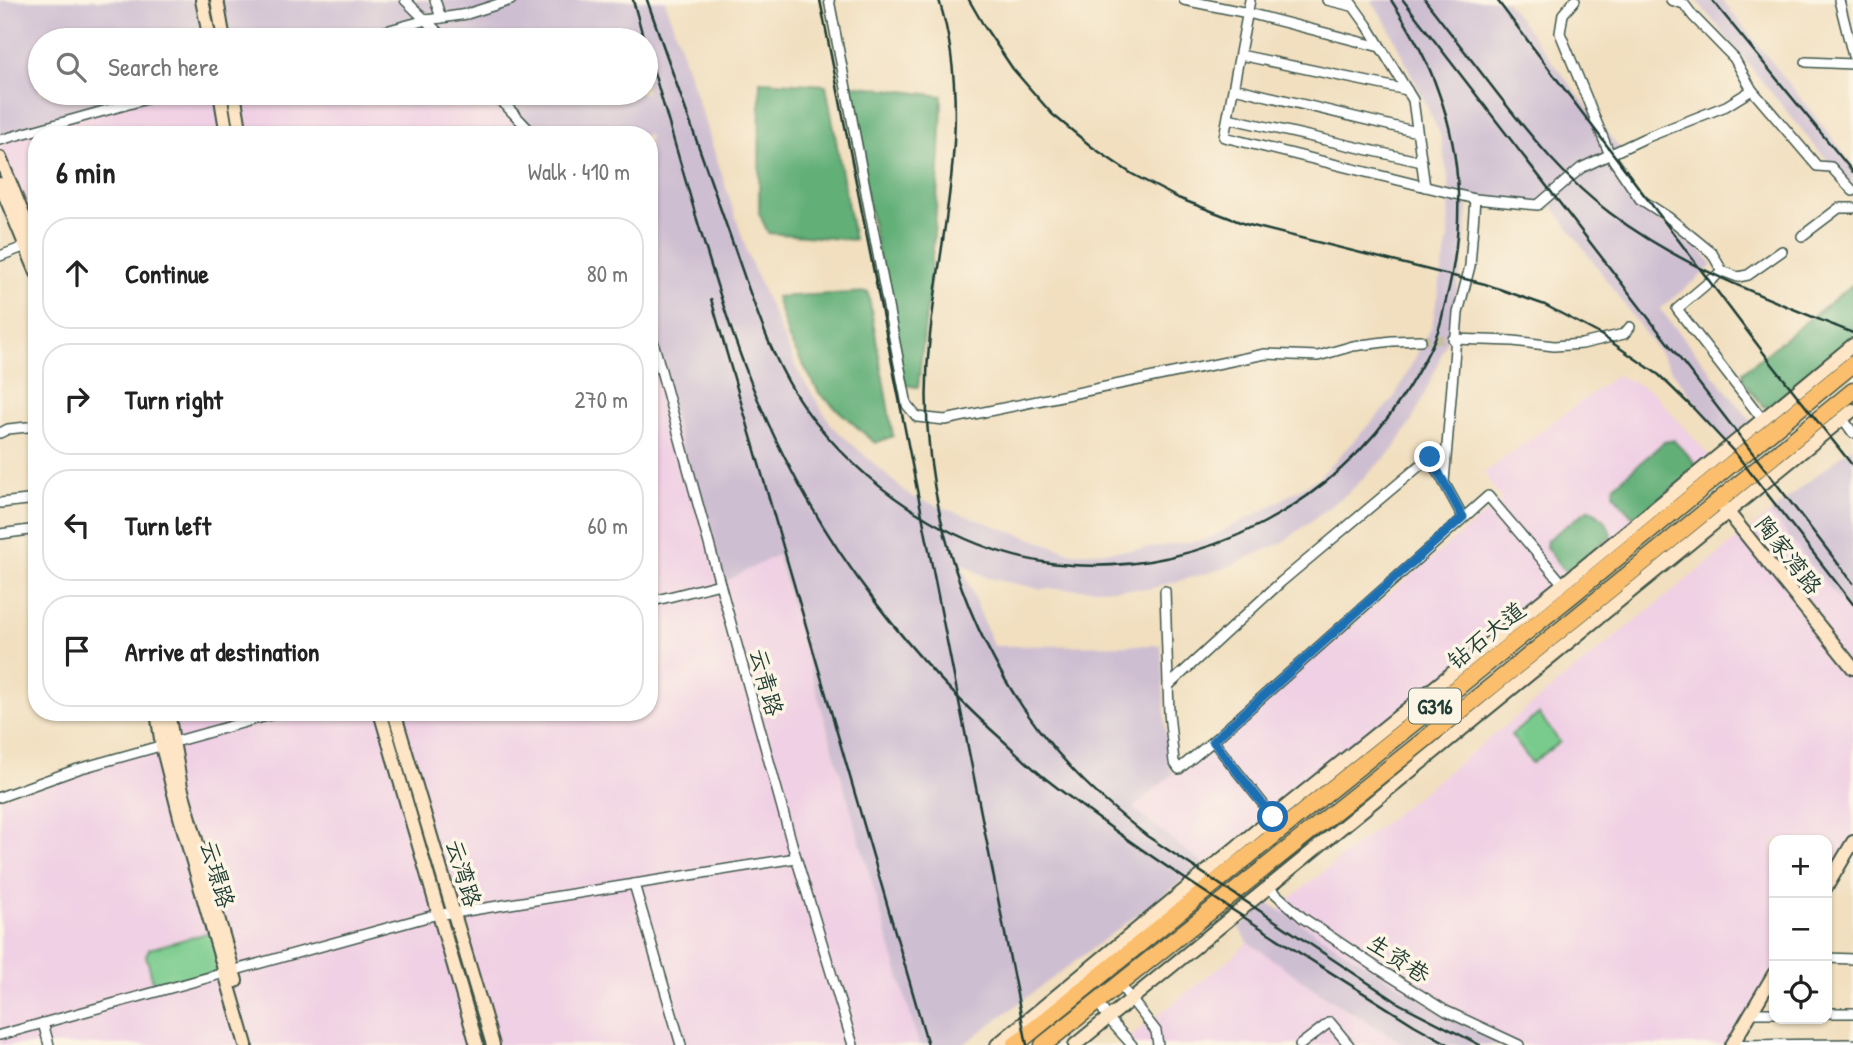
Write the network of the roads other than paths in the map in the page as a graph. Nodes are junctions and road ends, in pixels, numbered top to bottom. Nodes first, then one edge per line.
1 (202, 0) edge
2 (217, 0) edge
3 (405, 0) edge
4 (435, 0) edge
5 (512, 0) edge
6 (829, 0) edge
7 (1184, 0) edge
8 (1250, 0) edge
9 (1327, 0) edge
10 (1575, 0) edge
11 (1671, 0) edge
12 (1839, 0) edge
13 (1351, 3) edge
14 (1248, 13) junction
15 (441, 18) junction
16 (426, 20) junction
17 (208, 28) edge
18 (222, 28) edge
19 (397, 28) edge
20 (434, 28) edge
21 (1380, 47) junction
22 (1240, 55) junction
23 (1853, 56) edge
24 (1806, 62) dead end
25 (1853, 64) edge
26 (1234, 88) junction
27 (1407, 90) junction
28 (1752, 90) junction
29 (125, 105) edge
30 (222, 105) edge
31 (236, 105) edge
32 (505, 105) edge
33 (1228, 118) junction
34 (50, 126) edge
35 (226, 126) edge
36 (240, 126) edge
37 (525, 126) edge
38 (28, 132) edge
39 (1417, 132) junction
40 (0, 140) edge
41 (1610, 155) junction
42 (0, 158) edge
43 (1422, 162) junction
44 (0, 184) edge
45 (1425, 187) junction
46 (1853, 191) edge
47 (1475, 199) junction
48 (1853, 208) edge
49 (1802, 236) dead end
50 (28, 239) edge
51 (28, 242) edge
52 (28, 249) edge
53 (1782, 251) dead end
54 (0, 256) edge
55 (1722, 271) junction
56 (1630, 327) dead end
57 (1453, 339) junction
58 (1421, 340) tunnel mouth
59 (1853, 345) edge
60 (658, 360) edge
61 (1853, 364) edge
62 (1853, 391) edge
63 (1848, 415) edge
64 (1763, 420) junction
65 (28, 427) edge
66 (0, 433) edge
67 (1853, 433) edge
68 (1444, 482) junction
69 (28, 500) edge
70 (0, 503) edge
71 (1723, 507) junction
72 (1463, 517) junction
73 (28, 530) edge
74 (0, 534) edge
75 (1665, 554) junction
76 (1588, 573) junction
77 (720, 584) junction
78 (1563, 584) junction
79 (1165, 591) dead end
80 (658, 600) edge
81 (1476, 663) junction
82 (1853, 668) edge
83 (1168, 686) junction
84 (160, 721) edge
85 (168, 721) edge
86 (250, 721) edge
87 (383, 721) edge
88 (397, 721) edge
89 (1213, 741) junction
90 (168, 745) junction
91 (0, 797) edge
92 (1278, 822) junction
93 (1853, 842) edge
94 (796, 858) junction
95 (1832, 878) edge
96 (634, 884) junction
97 (1269, 888) junction
98 (454, 913) junction
99 (438, 914) junction
100 (1832, 958) edge
101 (1853, 959) edge
102 (229, 972) junction
103 (1769, 982) edge
104 (1120, 985) junction
105 (1132, 999) junction
106 (1098, 1002) junction
107 (1751, 1013) junction
108 (1769, 1013) edge
109 (1832, 1013) edge
110 (1853, 1013) edge
111 (1108, 1018) junction
112 (43, 1023) junction
113 (0, 1035) edge
114 (1853, 1044) edge
115 (49, 1045) edge
116 (246, 1045) edge
117 (254, 1045) edge
118 (477, 1045) edge
119 (494, 1045) edge
120 (681, 1045) edge
121 (853, 1045) edge
122 (997, 1045) edge
123 (1015, 1045) edge
124 (1043, 1045) edge
125 (1075, 1045) edge
126 (1132, 1045) edge
127 (1158, 1045) edge
128 (1300, 1045) edge
129 (1349, 1045) edge
130 (1518, 1045) edge
131 (1732, 1045) edge

1 - 17 street
2 - 18 street
3 - 16 street
4 - 15 street
5 - 15 street
6 - 58 street
7 - 14 street
8 - 14 street
9 - 13 street
10 - 41 street
11 - 28 street
12 - 23 street
13 - 21 street
14 - 21 street
14 - 22 street
15 - 16 street
16 - 19 street
16 - 20 street
21 - 27 street
22 - 26 street
22 - 27 street
24 - 25 street
26 - 33 street
26 - 39 street
27 - 39 street
28 - 41 street
28 - 46 street
29 - 34 street
30 - 35 street
31 - 36 street
32 - 37 street
33 - 43 street
33 - 45 street
38 - 40 street
39 - 43 street
41 - 47 street
41 - 55 street
42 - 50 street
43 - 45 street
44 - 51 street
45 - 47 street
47 - 57 street
48 - 49 street
52 - 54 street
53 - 55 street
55 - 64 street
56 - 57 street
57 - 68 street
59 - 64 street
60 - 77 street, 云青路
61 - 76 highway, 钻石大道 / G316
62 - 71 highway, 钻石大道 / G316
63 - 67 street
63 - 71 street
64 - 76 street
65 - 66 street
68 - 72 street
68 - 83 street
69 - 70 street
71 - 75 highway, 钻石大道 / G316
71 - 82 street, 陶家湾路
72 - 78 street
72 - 89 street
73 - 74 street
75 - 97 street
75 - 104 highway, 钻石大道 / G316
76 - 78 street
76 - 81 highway, 钻石大道 / G316
77 - 80 street
77 - 94 street, 云青路
78 - 81 street
79 - 83 street
81 - 92 highway, 钻石大道 / G316
83 - 89 street
84 - 90 street, 云璟路
85 - 90 street, 云璟路
86 - 90 street
87 - 99 street, 云湾路
88 - 98 street, 云湾路
89 - 92 street
90 - 91 street
90 - 102 street, 云璟路
92 - 122 street
92 - 123 highway, 钻石大道 / G316
93 - 95 street
94 - 96 street
94 - 121 street, 云青路
96 - 98 street
96 - 120 street
97 - 105 street
97 - 130 street, 生资巷
98 - 99 street
98 - 119 street, 云湾路
99 - 102 street
99 - 118 street, 云湾路
100 - 101 street
102 - 112 street
102 - 116 street, 云璟路
102 - 117 street, 云璟路
103 - 107 street
104 - 105 street
104 - 106 highway, 钻石大道 / G316
105 - 111 street
105 - 127 street
106 - 111 street
106 - 124 highway, 钻石大道 / G316
107 - 108 street
107 - 131 street
109 - 110 street
111 - 125 street
111 - 126 street
112 - 113 street
112 - 115 street
114 - 131 street
128 - 129 street

